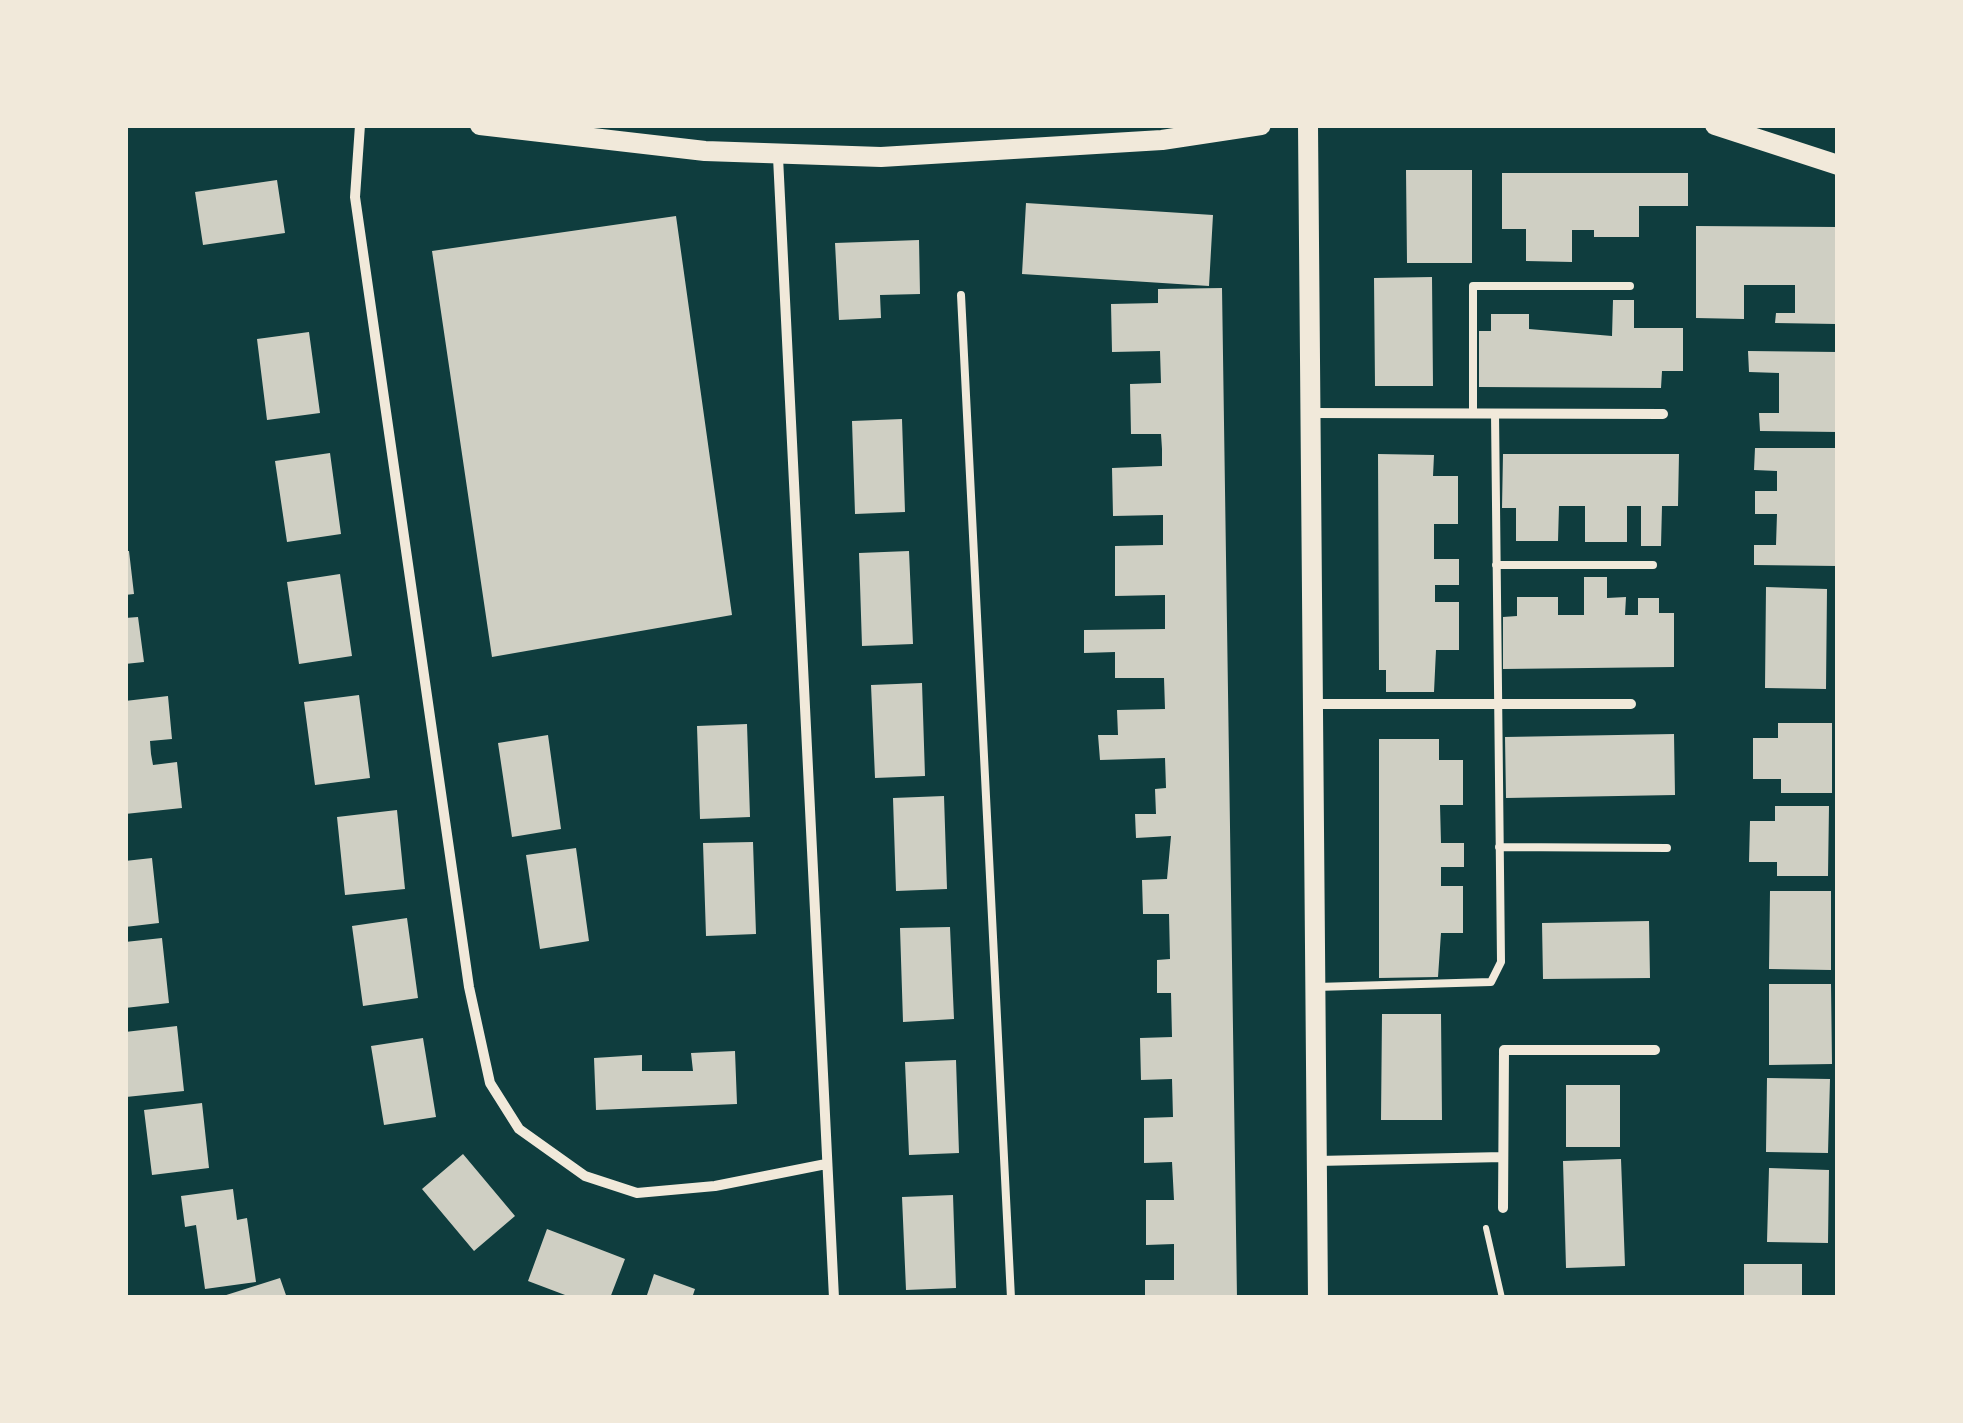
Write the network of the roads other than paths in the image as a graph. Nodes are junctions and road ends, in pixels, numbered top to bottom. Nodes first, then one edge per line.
1 (360, 125) edge
2 (480, 125) edge
3 (1260, 125) edge
4 (1308, 125) edge
5 (1715, 125) edge
6 (778, 156) junction
7 (1838, 164) edge
8 (1630, 286) dead end
9 (961, 295) dead end
10 (1311, 413) junction
11 (1473, 413) junction
12 (1495, 413) junction
13 (1663, 414) dead end
14 (1496, 565) junction
15 (1653, 565) dead end
16 (1313, 704) junction
17 (1497, 704) junction
18 (1631, 704) dead end
19 (1499, 846) junction
20 (1667, 848) dead end
21 (1316, 986) junction
22 (1656, 1050) dead end
23 (1503, 1157) junction
24 (1317, 1161) junction
25 (826, 1164) junction
26 (1503, 1208) road end
27 (834, 1298) edge
28 (1011, 1298) edge
29 (1318, 1298) edge

1 - 25 street
2 - 6 main road
3 - 6 main road
4 - 10 main road
5 - 7 main road
6 - 25 street
8 - 11 lane
9 - 28 lane
10 - 11 street
10 - 16 main road
11 - 12 street
12 - 13 street
12 - 14 lane
14 - 15 lane
14 - 17 lane
16 - 17 street
16 - 21 main road
17 - 18 street
17 - 19 lane
19 - 20 lane
19 - 21 lane
21 - 24 main road
22 - 23 street
23 - 24 street
23 - 26 street
24 - 29 main road
25 - 27 street

